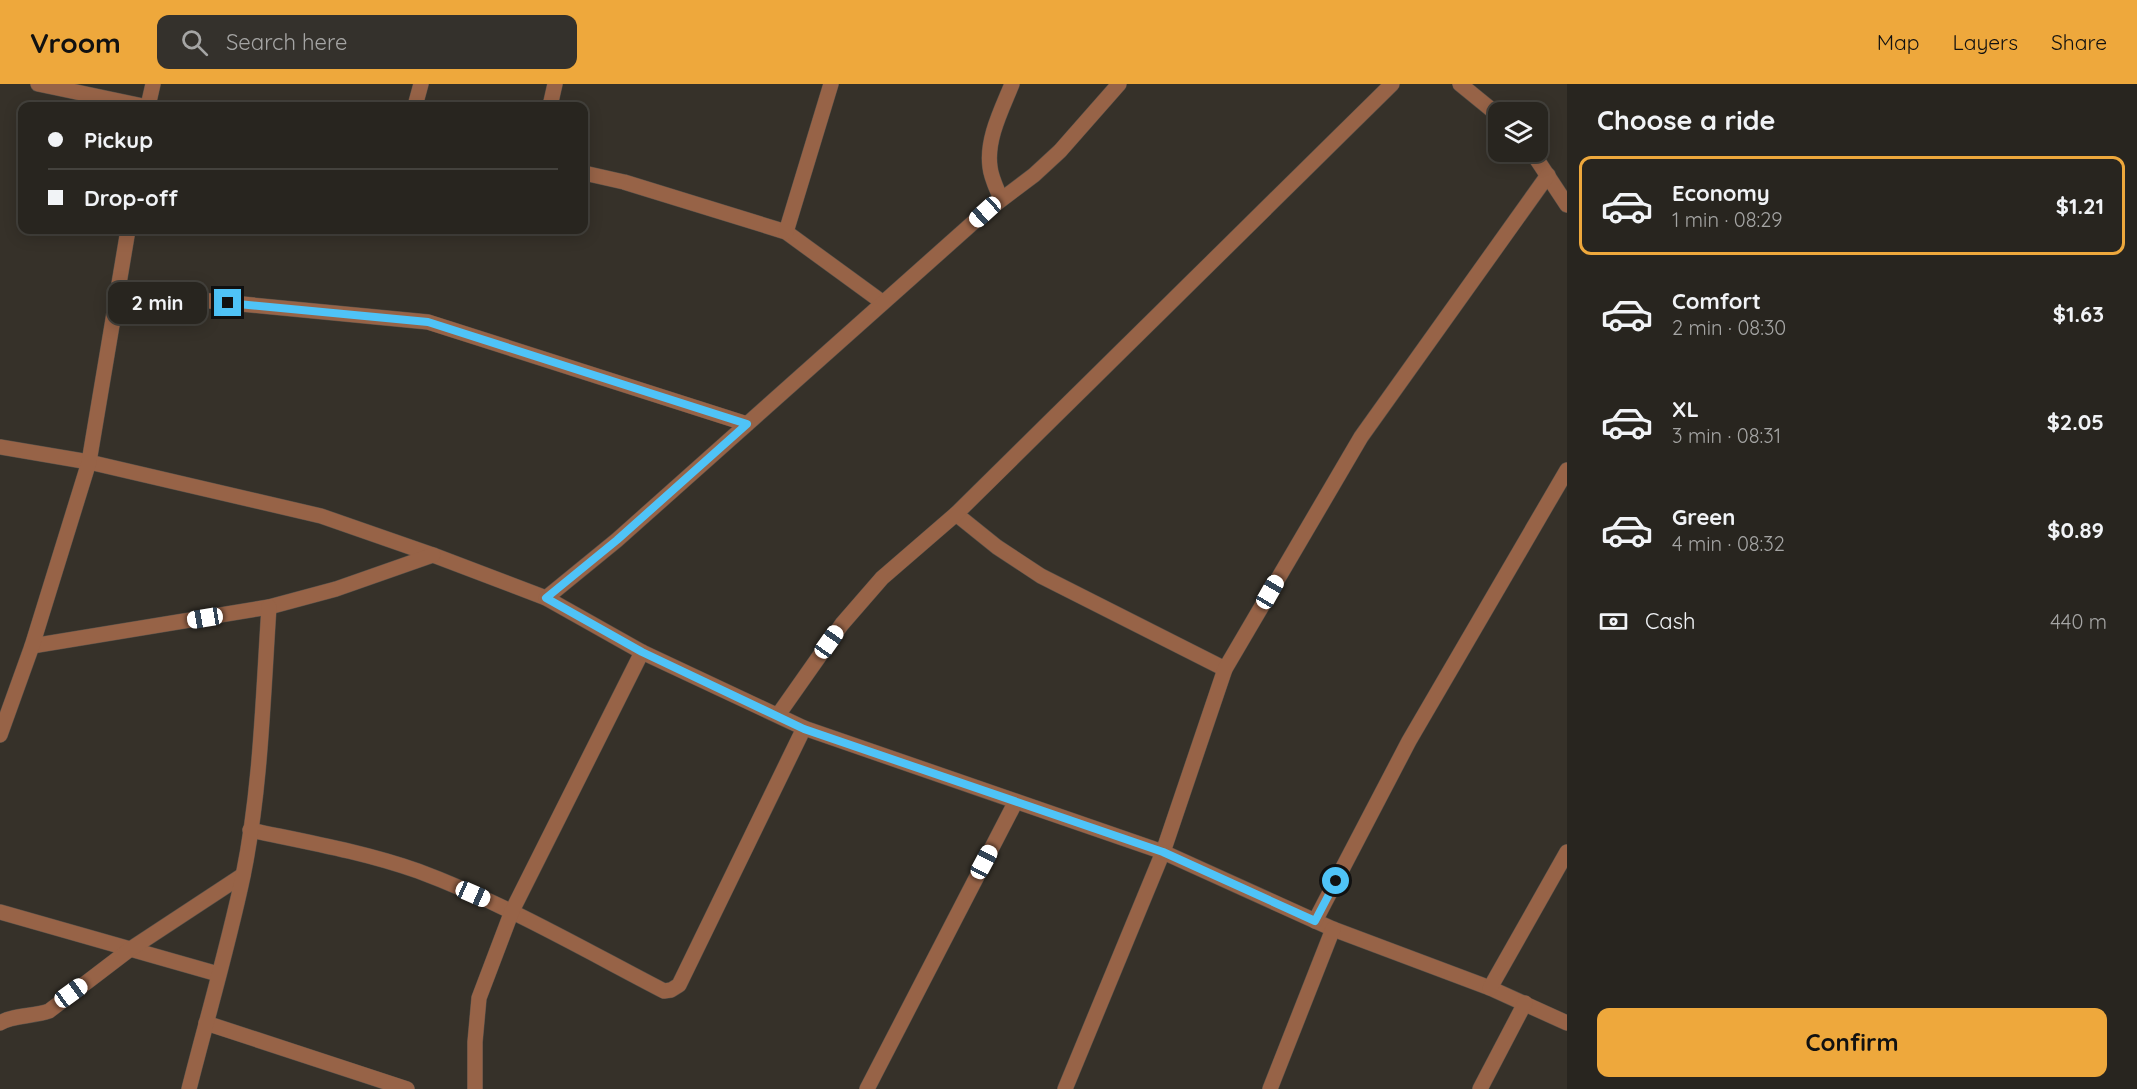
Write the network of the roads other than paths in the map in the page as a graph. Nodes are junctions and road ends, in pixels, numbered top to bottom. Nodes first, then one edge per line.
1 (38, 84) edge
2 (153, 84) edge
3 (421, 84) edge
4 (555, 84) edge
5 (831, 84) edge
6 (1012, 84) edge
7 (1119, 84) edge
8 (1392, 84) edge
9 (1460, 84) edge
10 (124, 102) edge
11 (149, 102) edge
12 (416, 102) edge
13 (551, 102) edge
14 (1488, 107) edge
15 (1539, 162) edge
16 (588, 175) edge
17 (1548, 175) junction
18 (1001, 199) junction
19 (1567, 205) edge
20 (786, 232) junction
21 (127, 234) edge
22 (117, 292) junction
23 (882, 302) junction
24 (747, 424) junction
25 (0, 447) edge
26 (89, 462) junction
27 (1567, 470) edge
28 (956, 514) junction
29 (433, 555) junction
30 (546, 598) junction
31 (269, 607) junction
32 (32, 646) junction
33 (642, 652) junction
34 (1225, 669) junction
35 (778, 715) junction
36 (804, 729) junction
37 (1, 731) edge
38 (1015, 803) junction
39 (250, 830) junction
40 (1163, 852) junction
41 (1567, 852) edge
42 (243, 875) junction
43 (512, 911) junction
44 (0, 912) edge
45 (1315, 921) junction
46 (1333, 929) junction
47 (129, 950) junction
48 (218, 974) junction
49 (1490, 988) junction
50 (1525, 1003) junction
51 (0, 1023) edge
52 (206, 1023) junction
53 (1567, 1023) edge
54 (189, 1089) edge
55 (407, 1089) edge
56 (475, 1089) edge
57 (867, 1089) edge
58 (1065, 1089) edge
59 (1270, 1089) edge
60 (1480, 1089) edge

1 - 10 street
2 - 11 street
3 - 12 street
4 - 13 street
5 - 20 street
6 - 18 street
7 - 18 street
8 - 28 street
9 - 14 street
15 - 17 street
16 - 20 street
17 - 19 street
17 - 34 street
18 - 23 street
20 - 23 street
21 - 22 street
22 - 24 street
22 - 26 street
23 - 24 street
24 - 30 street
25 - 26 street
26 - 29 street
26 - 32 street
27 - 45 street
28 - 34 street
28 - 35 street
29 - 30 street
29 - 31 street
30 - 33 street
31 - 32 street
31 - 39 street
32 - 37 street
33 - 35 street
33 - 43 street
34 - 40 street
35 - 36 street
36 - 38 street
36 - 43 street
38 - 40 street
38 - 57 street
39 - 42 street
39 - 43 street
40 - 45 street
40 - 58 street
41 - 49 street
42 - 47 street
42 - 48 street
43 - 56 street
44 - 47 street
45 - 46 street
46 - 49 street
46 - 59 street
47 - 48 street
47 - 51 street
48 - 52 street
49 - 50 street
50 - 53 street
50 - 60 street
52 - 54 street
52 - 55 street

